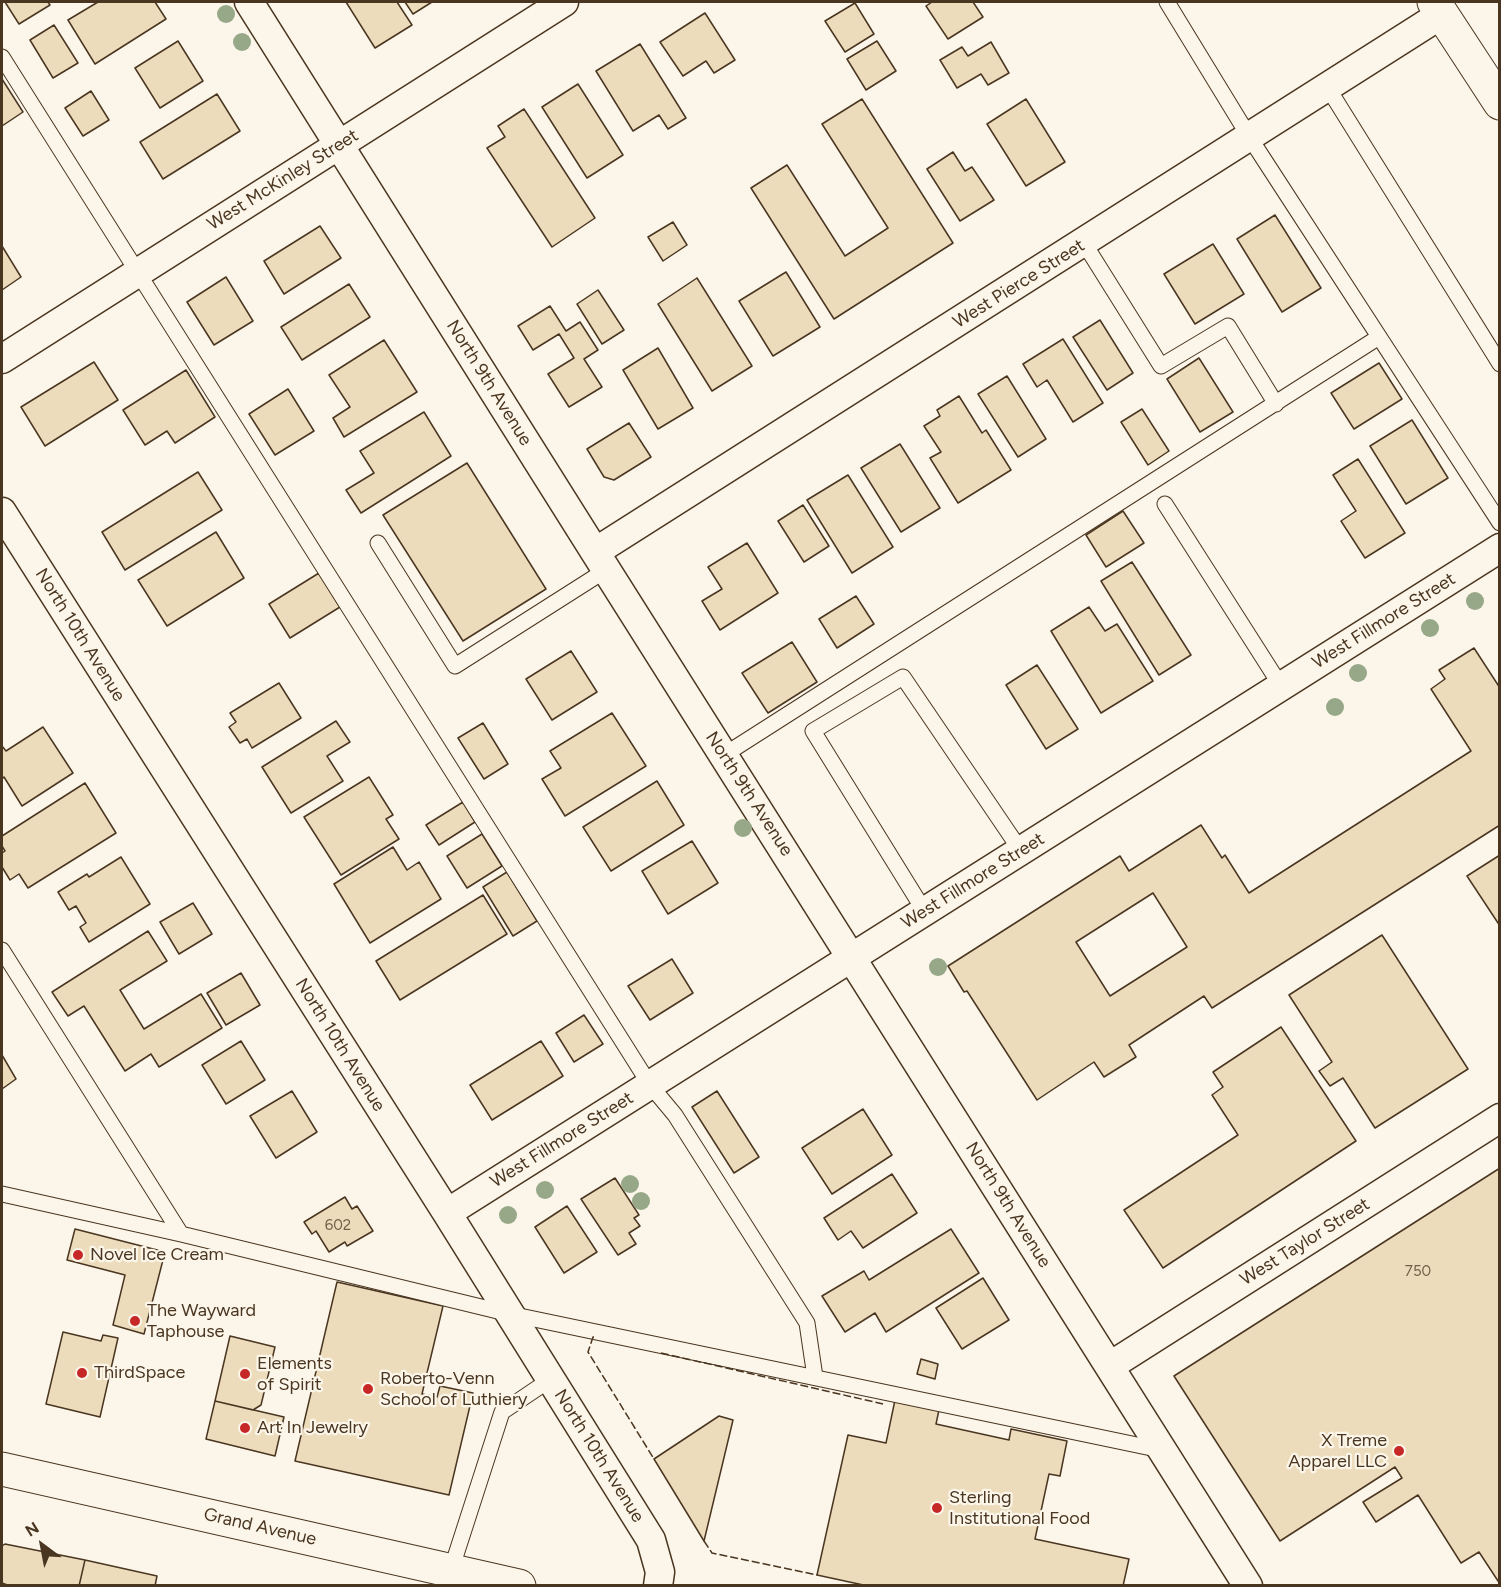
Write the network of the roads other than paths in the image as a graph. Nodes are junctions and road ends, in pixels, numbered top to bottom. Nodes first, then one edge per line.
1 (249, 2) edge
2 (1167, 2) edge
3 (558, 3) edge
4 (1438, 8) edge
5 (2, 57) edge
6 (1328, 88) junction
7 (1500, 104) edge
8 (1250, 138) junction
9 (339, 144) junction
10 (1084, 243) junction
11 (138, 272) junction
12 (1379, 337) junction
13 (2, 359) edge
14 (1500, 364) edge
15 (1276, 404) junction
16 (1165, 504) dead end
17 (2, 512) edge
18 (1500, 524) edge
19 (378, 543) dead end
20 (1500, 548) edge
21 (600, 561) junction
22 (1281, 686) junction
23 (724, 755) junction
24 (1021, 851) junction
25 (925, 912) junction
26 (2, 950) edge
27 (852, 957) junction
28 (651, 1085) junction
29 (1500, 1118) edge
30 (2, 1194) edge
31 (447, 1213) junction
32 (181, 1234) junction
33 (510, 1314) junction
34 (1110, 1366) junction
35 (815, 1377) junction
36 (551, 1379) junction
37 (1164, 1450) junction
38 (2, 1468) edge
39 (451, 1570) junction
40 (519, 1586) edge
41 (658, 1586) edge
42 (1248, 1586) edge

1 - 9 street, North 9th Avenue
2 - 8 lane
3 - 9 street, West McKinley Street
4 - 6 street, West Pierce Street
4 - 7 main road
5 - 11 lane
6 - 8 street, West Pierce Street
6 - 14 lane
8 - 10 street, West Pierce Street
8 - 12 lane
9 - 11 street, West McKinley Street
9 - 21 street, North 9th Avenue
10 - 15 lane
10 - 21 street, West Pierce Street
11 - 13 street, West McKinley Street
11 - 28 lane
12 - 15 lane
12 - 18 lane
15 - 23 lane
16 - 22 lane
17 - 31 street, North 10th Avenue
19 - 21 lane
20 - 22 street, West Fillmore Street
21 - 23 street, North 9th Avenue
22 - 24 street, West Fillmore Street
23 - 27 street, North 9th Avenue
24 - 25 street, West Fillmore Street
24 - 25 lane
25 - 27 street, West Fillmore Street
26 - 32 lane
27 - 28 street, West Fillmore Street
27 - 34 street, North 9th Avenue
28 - 31 street, West Fillmore Street
28 - 35 lane
29 - 34 street, West Taylor Street
30 - 32 lane
31 - 33 street, North 10th Avenue
32 - 33 lane
33 - 35 lane
33 - 36 street, North 10th Avenue
34 - 37 street, North 9th Avenue
35 - 37 lane
36 - 39 lane
36 - 41 street, North 10th Avenue
37 - 42 street, North 9th Avenue
38 - 39 main road, Grand Avenue
39 - 40 main road, Grand Avenue

